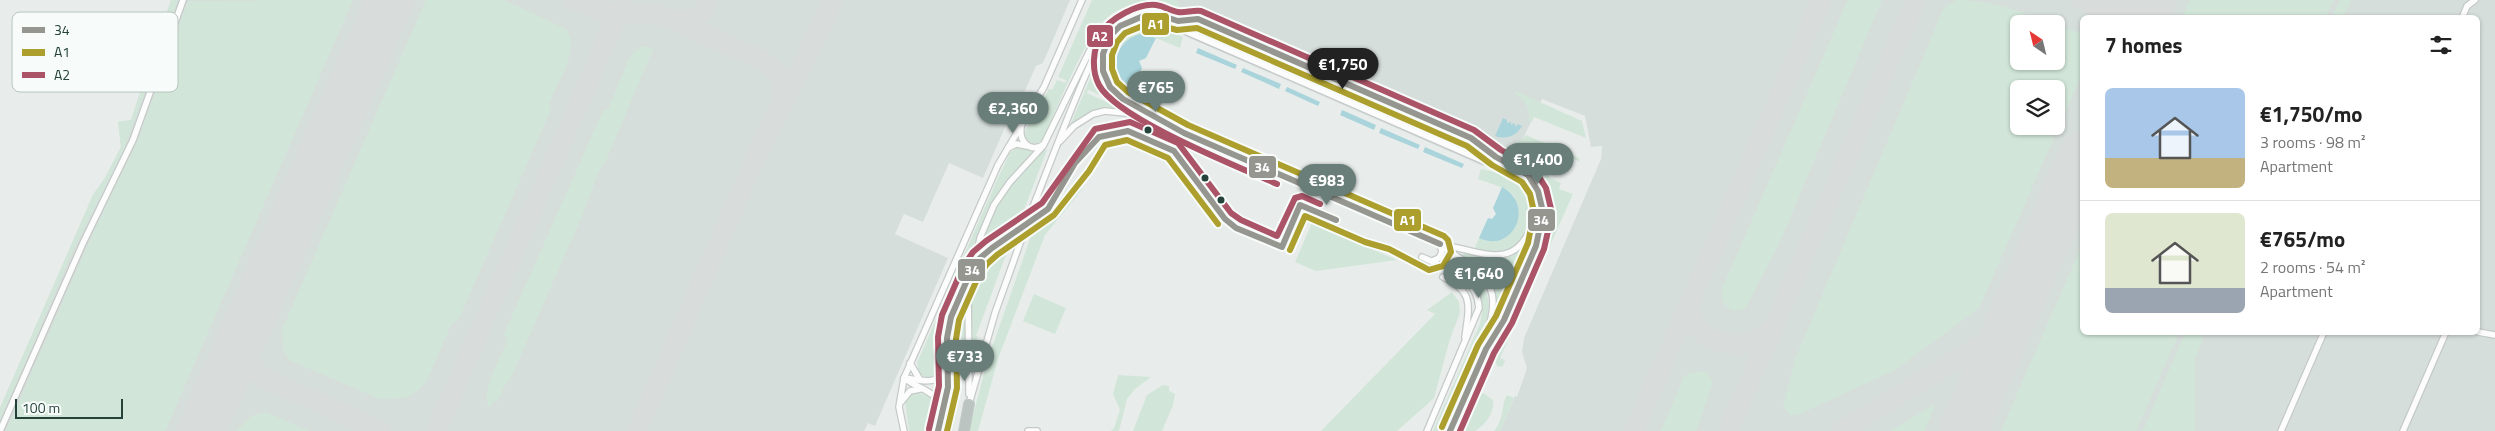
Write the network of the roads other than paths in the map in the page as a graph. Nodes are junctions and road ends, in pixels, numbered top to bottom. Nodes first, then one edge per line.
1 (183, 0) edge
2 (1082, 0) edge
3 (2475, 0) edge
4 (178, 14) edge
5 (1156, 14) junction
6 (2463, 15) edge
7 (1167, 18) junction
8 (150, 92) edge
9 (1021, 126) junction
10 (1184, 133) junction
11 (1046, 141) junction
12 (1058, 142) junction
13 (1027, 146) junction
14 (1006, 150) junction
15 (1048, 209) dead end
16 (1535, 216) junction
17 (1440, 244) junction
18 (1422, 257) dead end
19 (1431, 261) junction
20 (975, 265) junction
21 (1443, 277) dead end
22 (968, 279) junction
23 (2480, 332) edge
24 (2323, 335) edge
25 (2445, 335) edge
26 (2495, 335) edge
27 (1464, 344) junction
28 (910, 363) junction
29 (948, 367) junction
30 (904, 378) junction
31 (1473, 378) junction
32 (922, 381) junction
33 (920, 388) junction
34 (970, 404) junction
35 (899, 407) junction
36 (943, 411) junction
37 (0, 431) edge
38 (904, 431) edge
39 (938, 431) edge
40 (964, 431) edge
41 (1028, 431) edge
42 (1037, 431) edge
43 (1427, 431) edge
44 (1450, 431) edge
45 (2281, 431) edge
46 (2403, 431) edge

1 - 4 street
2 - 9 street
3 - 6 street
5 - 7 street
5 - 10 street
5 - 12 street
7 - 11 street
7 - 16 street
8 - 37 street
9 - 13 street
9 - 14 street
10 - 12 street
10 - 17 street
11 - 13 street
11 - 20 street
12 - 34 street, bridge
13 - 14 street
14 - 28 street
15 - 20 street
16 - 17 street
16 - 31 street
17 - 19 street
17 - 31 street
18 - 19 street
19 - 27 street
20 - 22 street
21 - 27 street
22 - 29 street
22 - 34 street
23 - 26 street
24 - 45 street
25 - 46 street
27 - 43 street
28 - 30 street
28 - 32 street
29 - 32 street
29 - 36 street
30 - 32 street
30 - 33 street
30 - 35 street
31 - 44 street
33 - 35 street
33 - 36 street
34 - 40 highway
35 - 38 street
36 - 39 street
41 - 42 street

